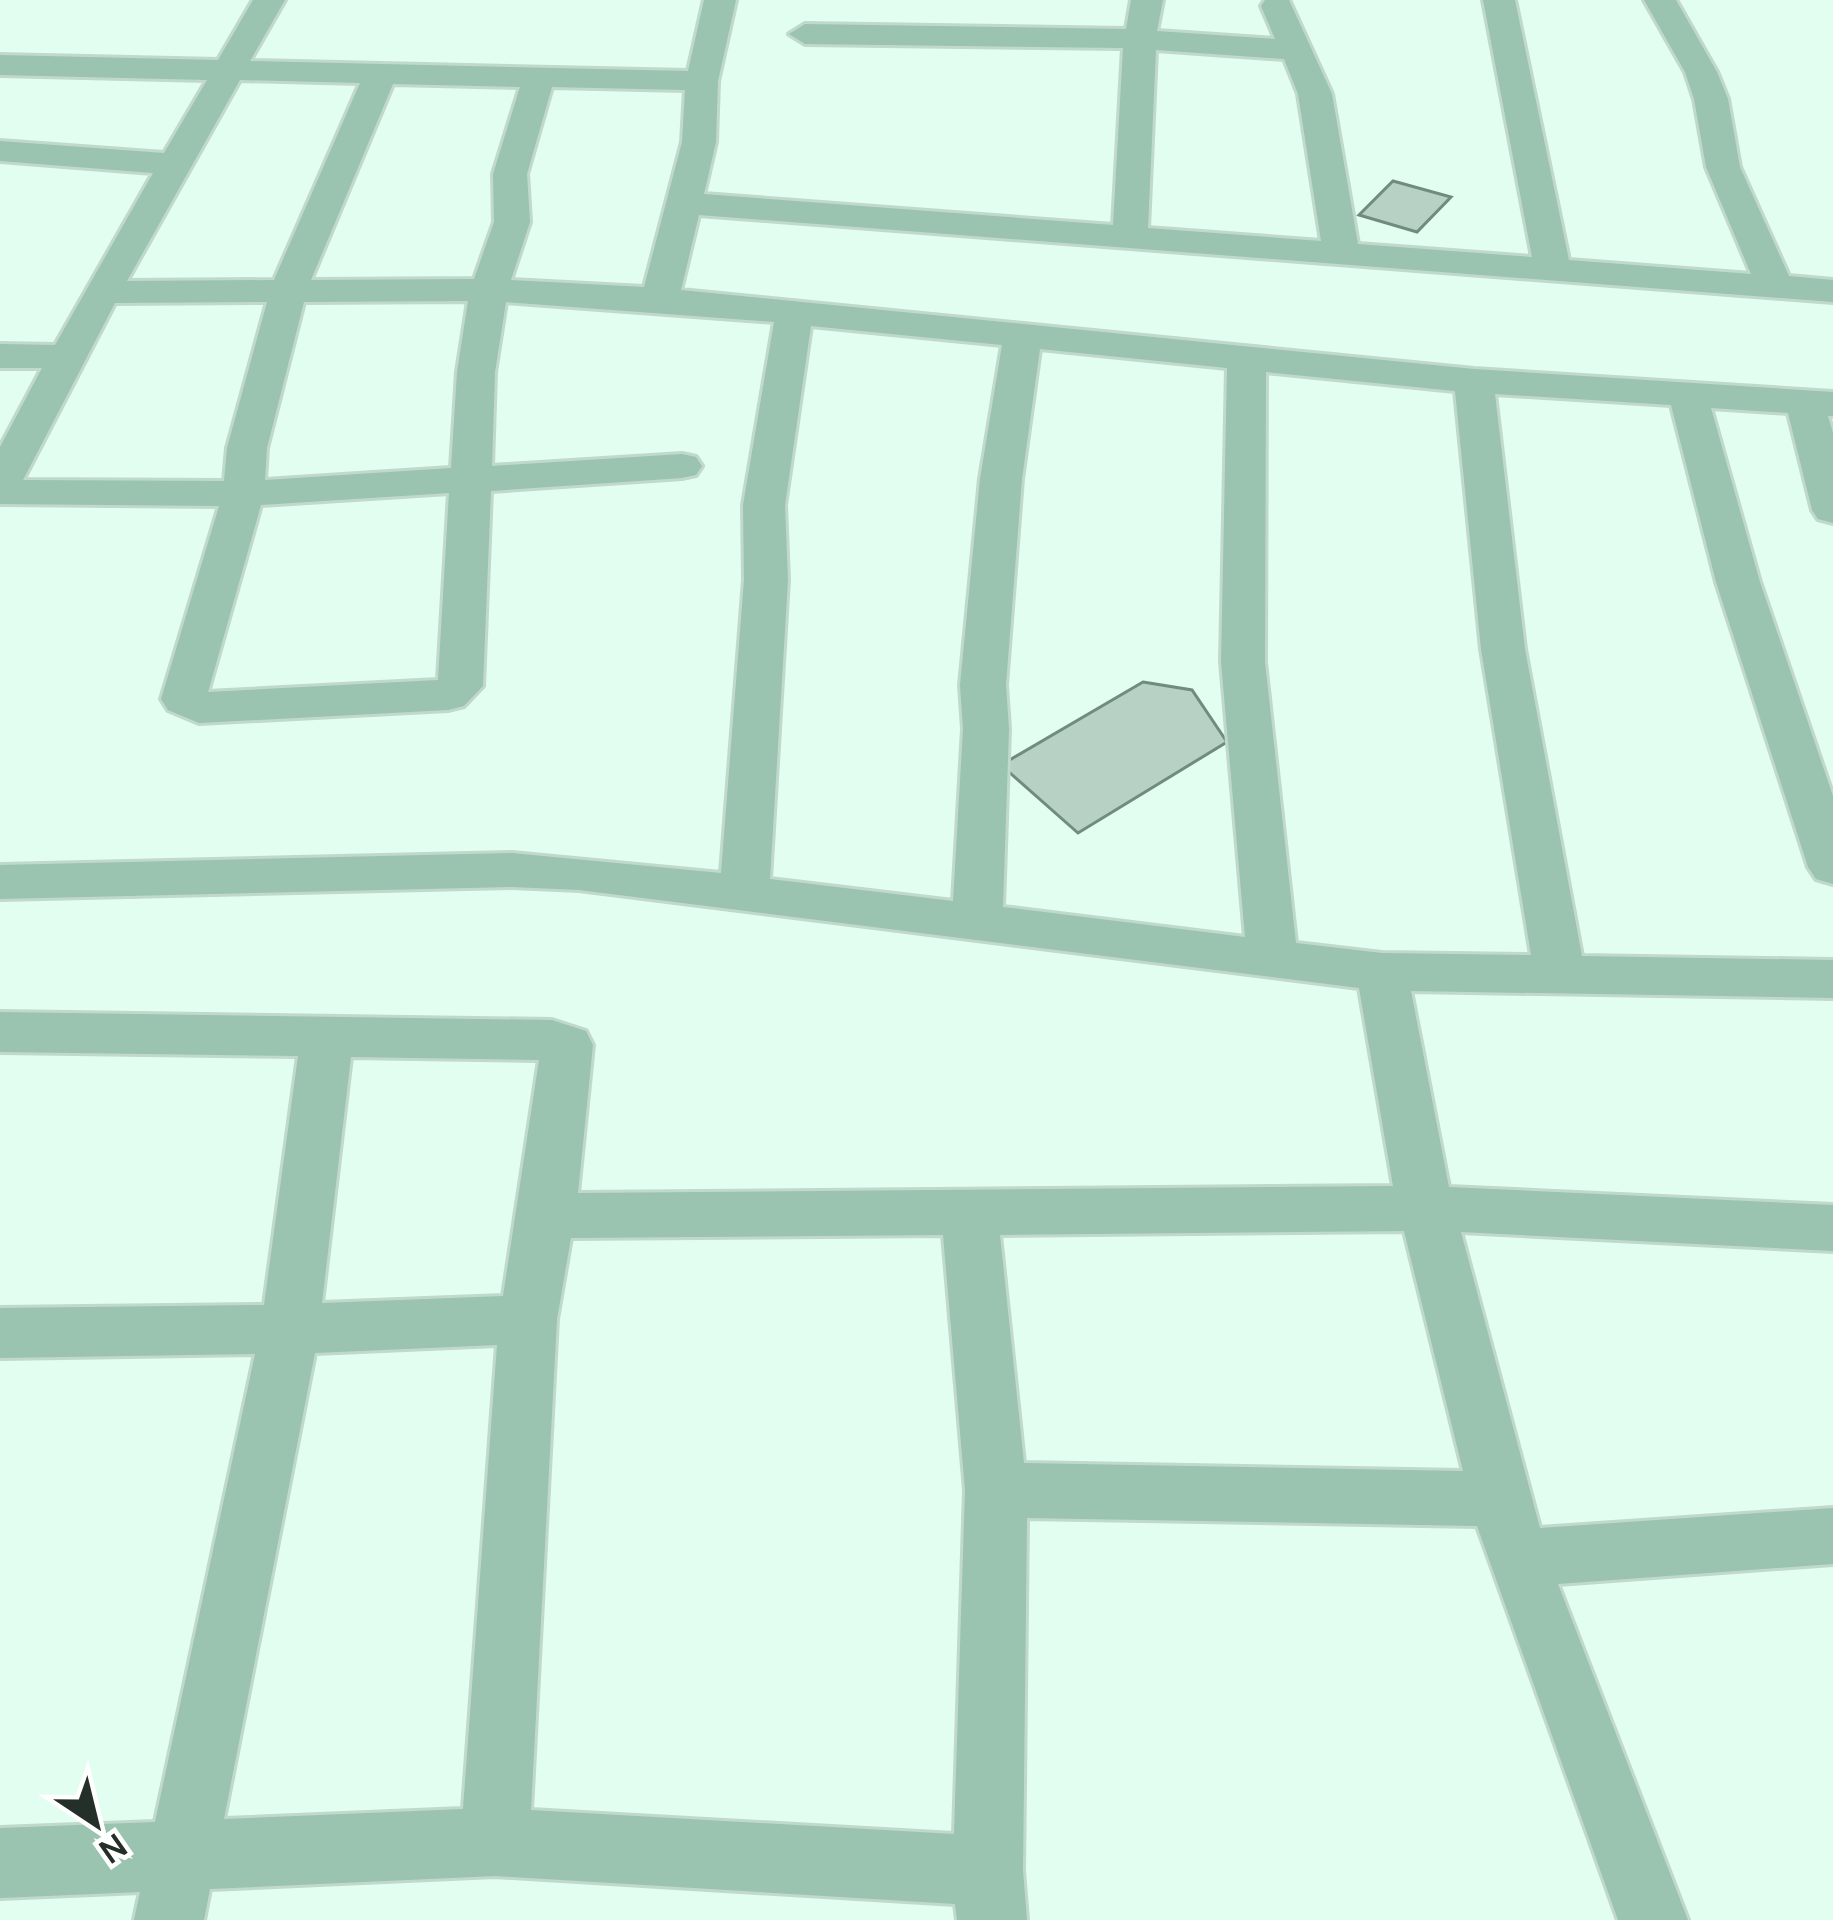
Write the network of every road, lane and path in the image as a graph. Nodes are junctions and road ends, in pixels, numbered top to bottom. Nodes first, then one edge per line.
1 (269, 0) edge
2 (720, 0) edge
3 (1147, 0) edge
4 (1499, 0) edge
5 (1660, 0) edge
6 (1277, 6) dead end
7 (805, 34) dead end
8 (1140, 39) junction
9 (1295, 50) junction
10 (0, 65) edge
11 (227, 70) junction
12 (380, 76) junction
13 (539, 77) junction
14 (703, 80) junction
15 (0, 151) edge
16 (174, 164) junction
17 (686, 202) junction
18 (1130, 236) junction
19 (1341, 250) junction
20 (1553, 272) junction
21 (1775, 287) junction
22 (488, 290) junction
23 (1833, 291) edge
24 (102, 292) junction
25 (288, 293) junction
26 (660, 299) junction
27 (794, 314) junction
28 (1023, 336) junction
29 (0, 356) edge
30 (68, 357) junction
31 (1247, 358) junction
32 (1474, 381) junction
33 (1688, 396) junction
34 (1819, 403) edge
35 (682, 466) dead end
36 (471, 480) junction
37 (0, 489) edge
38 (244, 494) junction
39 (1833, 510) edge
40 (1833, 867) edge
41 (0, 882) edge
42 (744, 895) junction
43 (977, 923) junction
44 (1274, 961) junction
45 (1382, 972) junction
46 (1560, 974) junction
47 (1833, 979) edge
48 (0, 1032) edge
49 (327, 1038) junction
50 (1426, 1208) junction
51 (969, 1209) junction
52 (547, 1216) junction
53 (1833, 1228) edge
54 (528, 1319) junction
55 (290, 1329) junction
56 (0, 1333) edge
57 (996, 1490) junction
58 (1501, 1499) junction
59 (1833, 1536) edge
60 (1516, 1558) junction
61 (496, 1842) junction
62 (0, 1863) edge
63 (174, 1888) edge
64 (990, 1896) edge
65 (1653, 1920) edge

1 - 11 street
2 - 14 street
3 - 8 street
4 - 20 street
5 - 21 street
6 - 9 street
7 - 8 street
8 - 9 street
8 - 18 street
9 - 19 street
10 - 11 street
11 - 12 street
11 - 16 street
12 - 13 street
12 - 25 street
13 - 14 street
13 - 22 street
14 - 17 street
15 - 16 street
16 - 24 street
17 - 18 street
17 - 26 street
18 - 19 street
19 - 20 street
20 - 21 street
21 - 23 street
22 - 25 street
22 - 26 street
22 - 36 street
24 - 25 street
24 - 30 street
25 - 38 street
26 - 27 street
27 - 28 street
27 - 42 street
28 - 31 street
28 - 43 street
29 - 30 street
30 - 37 street
31 - 32 street
31 - 44 street
32 - 33 street
32 - 46 street
33 - 34 street
33 - 40 street
34 - 39 street
35 - 36 street
36 - 38 street
36 - 38 street
37 - 38 street
41 - 42 street
42 - 43 street
43 - 44 street
44 - 45 street
45 - 46 street
45 - 50 street
46 - 47 street
48 - 49 street
49 - 52 street
49 - 55 street
50 - 51 street
50 - 53 street
50 - 58 street
51 - 52 street
51 - 57 street
52 - 54 street
54 - 55 street
54 - 61 street
55 - 56 street
55 - 63 street
57 - 58 street
57 - 64 street
58 - 60 street
59 - 60 street
60 - 65 street
61 - 63 street
61 - 64 street
62 - 63 street

